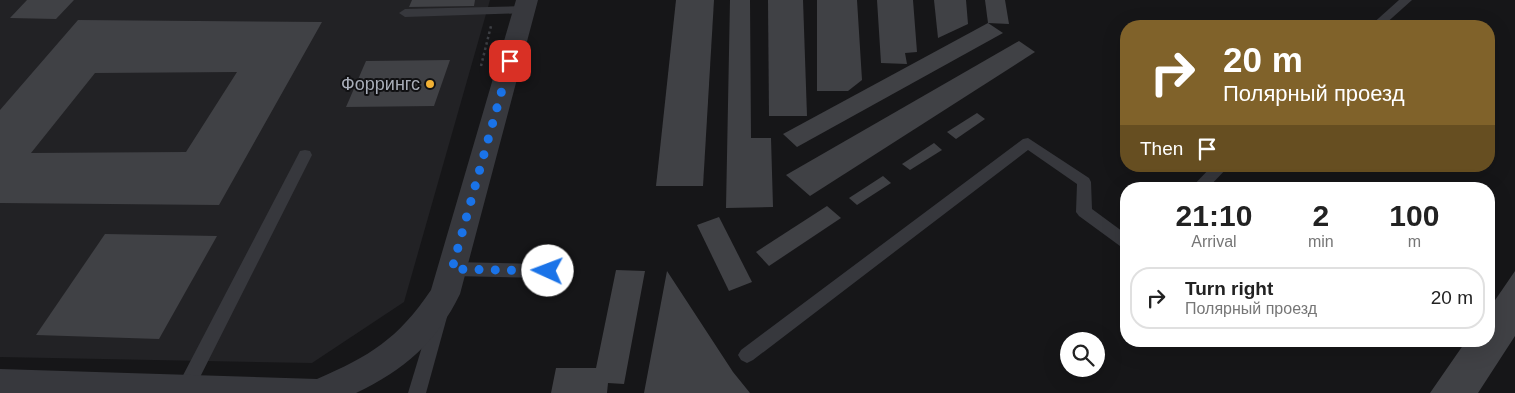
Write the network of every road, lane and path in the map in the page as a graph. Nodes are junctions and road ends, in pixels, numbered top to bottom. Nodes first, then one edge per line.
1 (1406, 0) edge
2 (516, 7) edge
3 (405, 13) dead end
4 (1383, 20) edge
5 (480, 69) dead end
6 (305, 155) dead end
7 (1215, 172) edge
8 (1205, 182) edge
9 (1120, 238) edge
10 (548, 271) dead end
11 (449, 281) junction
12 (747, 355) dead end
13 (0, 384) edge
14 (186, 389) junction
15 (314, 393) edge
16 (320, 393) edge
17 (417, 393) edge

1 - 4 lane
2 - 3 lane
2 - 5 path
2 - 11 street
6 - 14 lane
7 - 8 lane
9 - 12 lane
10 - 11 lane
11 - 16 street
11 - 17 lane
13 - 14 street
14 - 15 street

